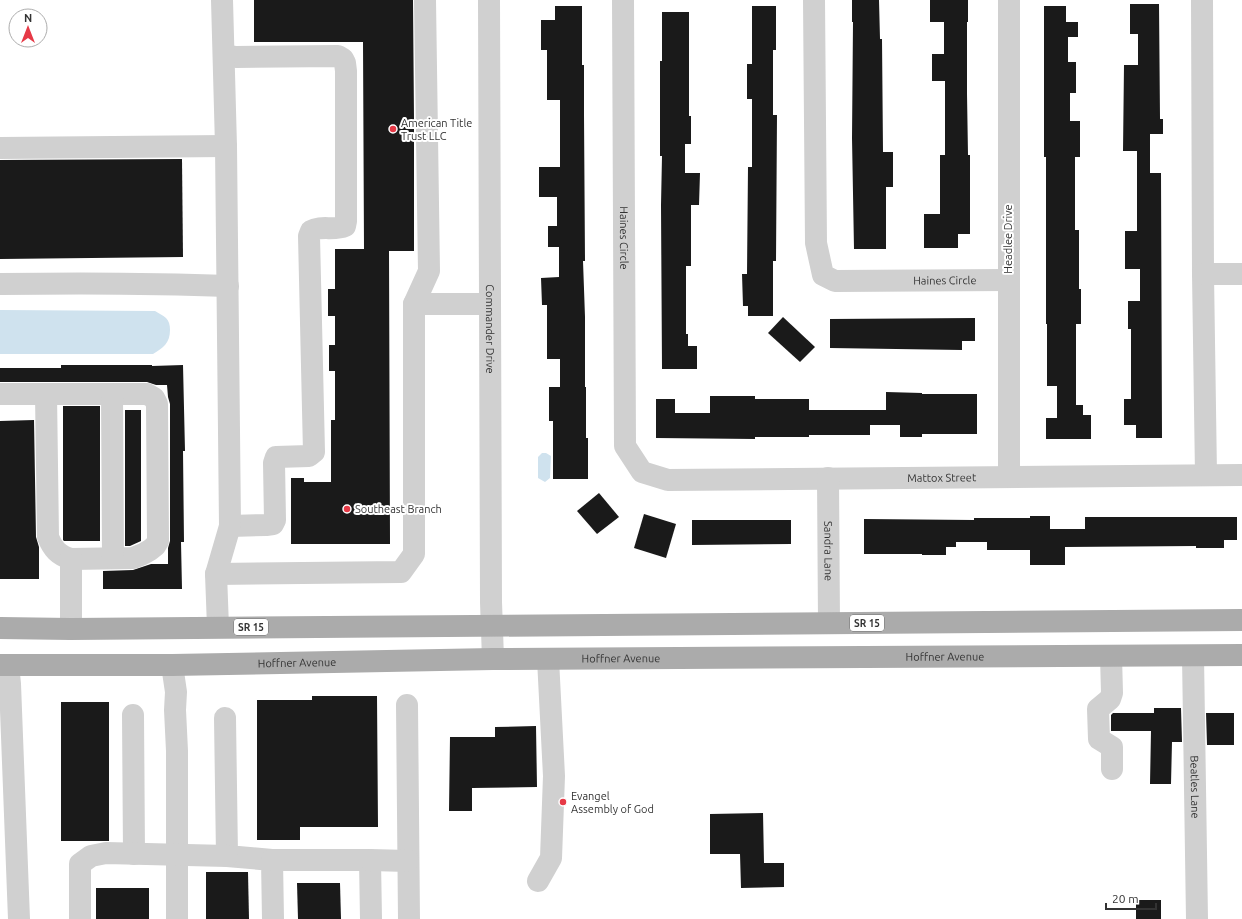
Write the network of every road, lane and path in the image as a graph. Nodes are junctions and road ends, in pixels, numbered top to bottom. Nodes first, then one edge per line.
1 (222, 0) edge
2 (425, 0) edge
3 (489, 0) edge
4 (623, 0) edge
5 (814, 0) edge
6 (1009, 0) edge
7 (1202, 0) edge
8 (224, 55) junction
9 (226, 146) junction
10 (0, 148) edge
11 (1203, 274) junction
12 (1242, 274) edge
13 (1008, 280) junction
14 (0, 284) edge
15 (228, 286) junction
16 (414, 304) junction
17 (490, 304) junction
18 (0, 394) edge
19 (46, 394) junction
20 (112, 394) junction
21 (642, 472) joint
22 (1206, 475) junction
23 (1242, 475) edge
24 (1009, 477) junction
25 (828, 478) junction
26 (230, 526) junction
27 (113, 558) junction
28 (71, 559) junction
29 (216, 574) junction
30 (1242, 620) edge
31 (829, 623) junction
32 (492, 625) junction
33 (218, 627) junction
34 (0, 628) edge
35 (71, 629) junction
36 (1242, 641) edge
37 (1242, 655) edge
38 (1111, 656) junction
39 (1193, 656) junction
40 (493, 659) junction
41 (548, 659) junction
42 (172, 664) junction
43 (4, 665) edge
44 (407, 705) dead end
45 (133, 715) dead end
46 (225, 718) dead end
47 (6, 731) edge
48 (1112, 769) dead end
49 (134, 854) junction
50 (177, 855) junction
51 (227, 856) junction
52 (272, 860) junction
53 (370, 860) junction
54 (408, 861) junction
55 (8, 862) edge
56 (538, 881) dead end
57 (19, 919) edge
58 (80, 919) edge
59 (177, 919) edge
60 (273, 919) edge
61 (371, 919) edge
62 (409, 919) edge
63 (1197, 919) edge

1 - 8 street
2 - 16 street
3 - 17 street, Commander Drive
4 - 21 street, Haines Circle
5 - 13 street, Haines Circle
6 - 13 street, Headlee Drive
7 - 11 street
8 - 9 street
8 - 26 street
9 - 10 street
9 - 15 street
11 - 12 street
11 - 22 street
13 - 24 street, Headlee Drive
14 - 15 street
15 - 26 street
16 - 17 street
16 - 29 street
17 - 32 street, Commander Drive
18 - 19 street
19 - 20 street
19 - 28 street
20 - 27 street
20 - 27 street
21 - 25 street, Mattox Street
22 - 23 street, Mattox Street
22 - 24 street, Mattox Street
24 - 25 street, Mattox Street
25 - 31 street, Sandra Lane
26 - 29 street
27 - 28 street
28 - 35 street
29 - 33 street
30 - 31 main road, SR 15
31 - 32 main road, SR 15
32 - 33 main road, SR 15
32 - 40 street, Commander Drive
33 - 35 main road, SR 15
34 - 35 main road, SR 15
36 - 39 main road
37 - 39 main road, Hoffner Avenue
38 - 39 main road, Hoffner Avenue
38 - 41 main road, Hoffner Avenue
38 - 48 street
39 - 63 street, Beatles Lane
40 - 41 main road, Hoffner Avenue
40 - 42 main road, Hoffner Avenue
41 - 56 street
42 - 43 main road, Hoffner Avenue
42 - 50 street
43 - 47 street
44 - 54 street
45 - 49 street
46 - 51 street
47 - 55 street
49 - 50 street
49 - 58 street
50 - 51 street
50 - 59 street
51 - 52 street
52 - 53 street
52 - 60 street
53 - 54 street
53 - 61 street
54 - 62 street
55 - 57 street

